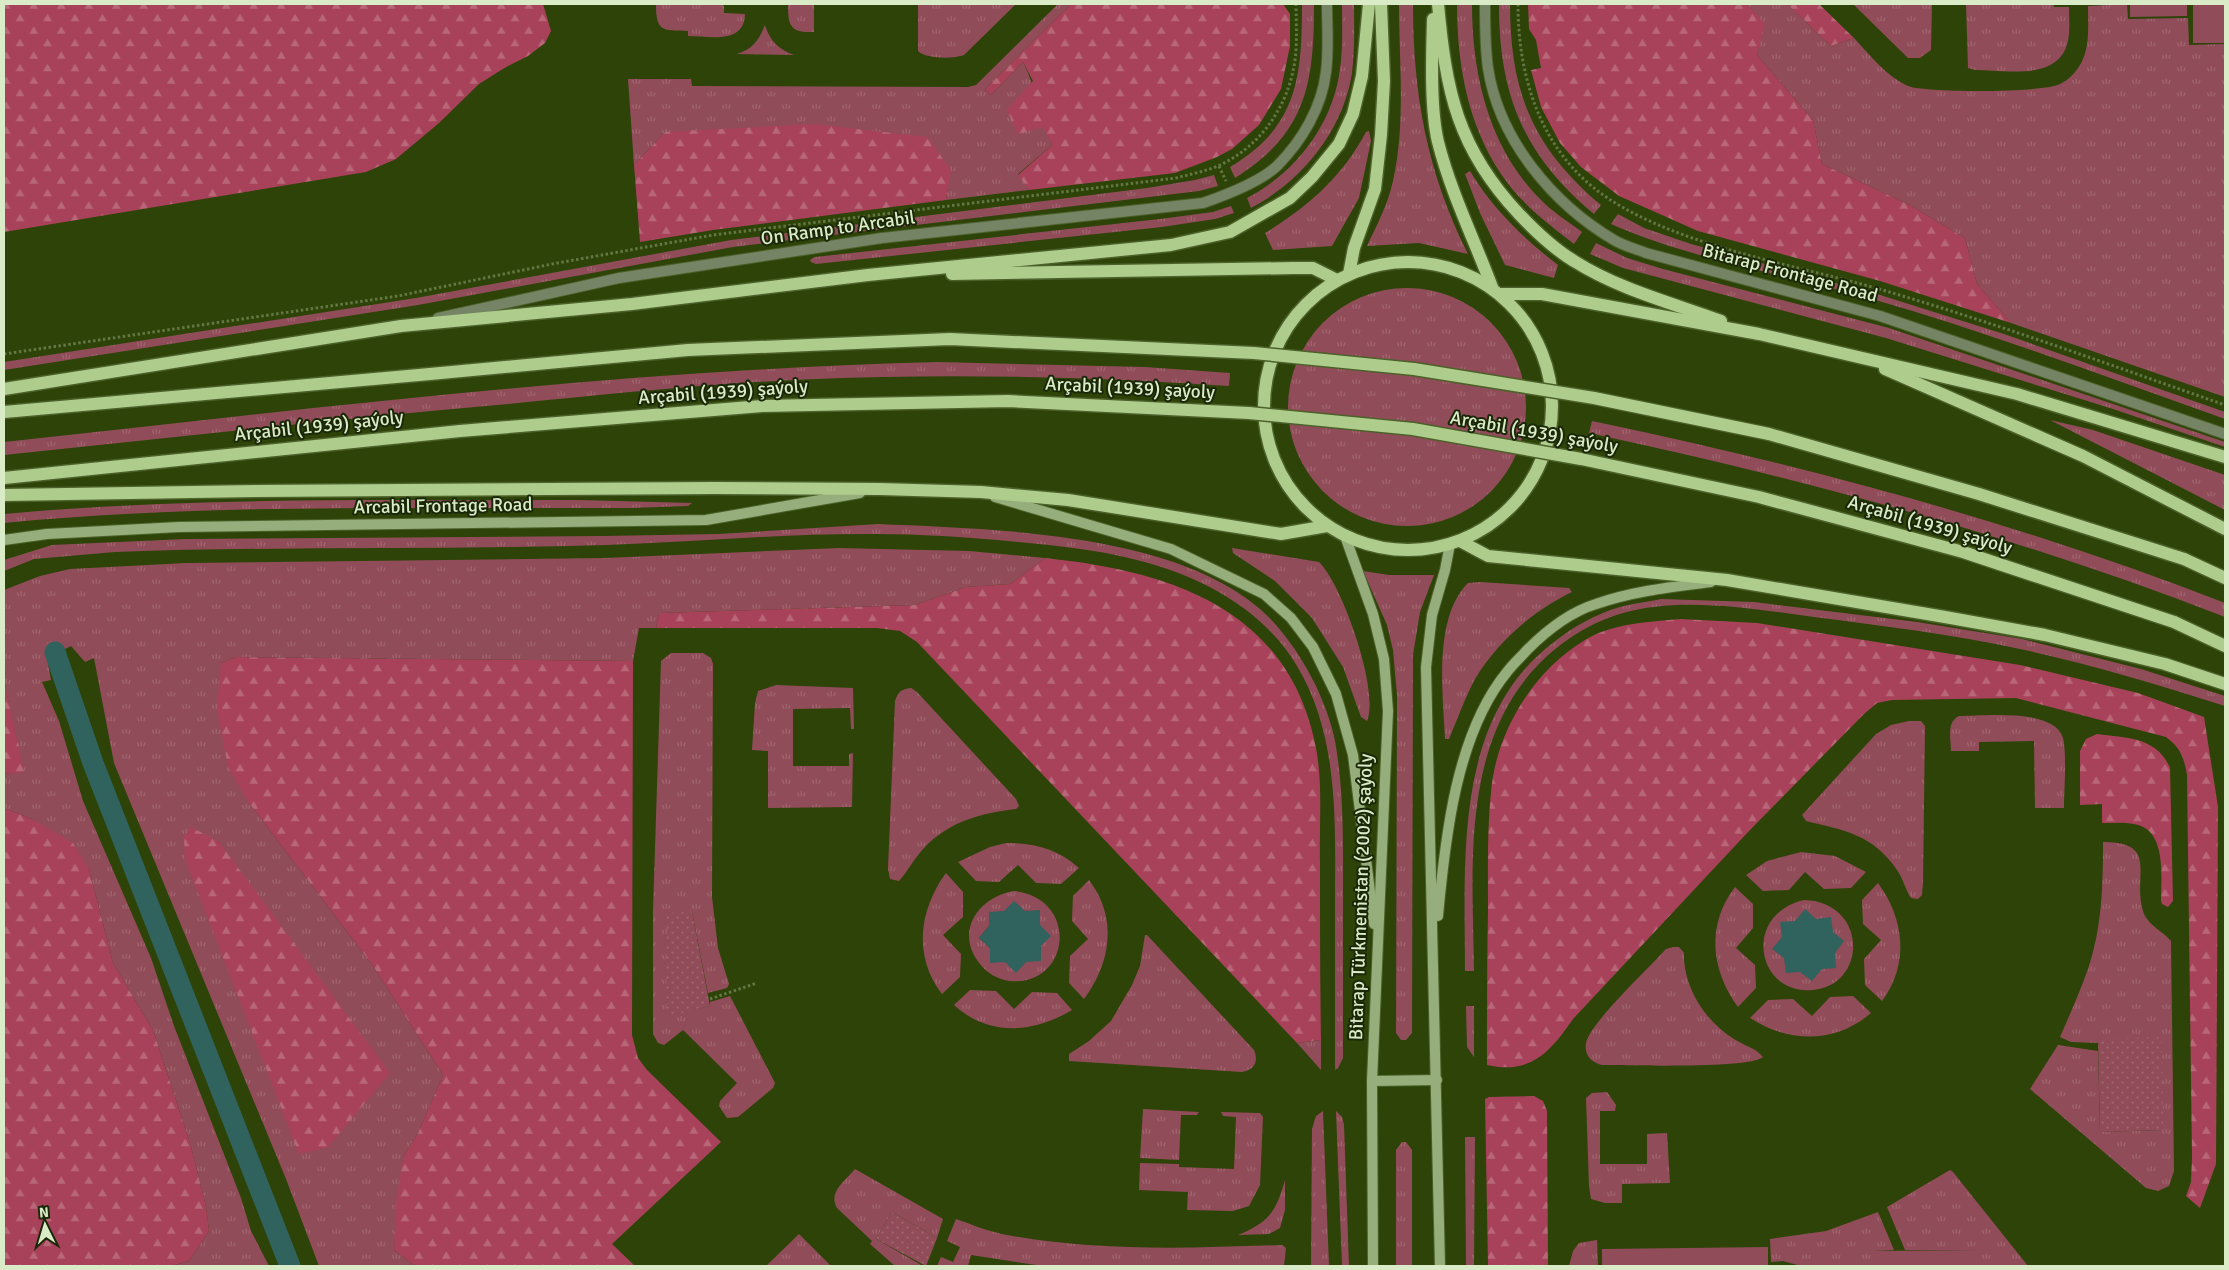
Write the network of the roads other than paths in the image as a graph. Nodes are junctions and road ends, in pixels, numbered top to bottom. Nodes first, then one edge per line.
1 (1327, 4) edge
2 (1369, 4) edge
3 (1381, 4) edge
4 (1434, 4) edge
5 (1438, 4) edge
6 (1485, 4) edge
7 (1349, 274) junction
8 (868, 275) junction
9 (1337, 280) junction
10 (1496, 290) junction
11 (401, 326) junction
12 (1759, 334) junction
13 (1852, 356) junction
14 (4, 389) edge
15 (4, 412) edge
16 (2225, 434) edge
17 (2225, 457) edge
18 (4, 478) edge
19 (880, 489) junction
20 (981, 492) junction
21 (4, 495) edge
22 (1327, 526) junction
23 (2225, 529) edge
24 (1345, 536) junction
25 (4, 540) edge
26 (1455, 542) junction
27 (2225, 578) edge
28 (1727, 580) junction
29 (2225, 646) edge
30 (2225, 684) edge
31 (1377, 960) junction
32 (1434, 962) junction
33 (1437, 1080) junction
34 (1372, 1081) junction
35 (1373, 1266) edge
36 (1440, 1266) edge

1 - 11 street, On Ramp to Arcabil
2 - 8 main road
3 - 7 main road
4 - 10 main road
5 - 12 main road
6 - 16 street, Bitarap Frontage Road
7 - 9 main road
7 - 10 main road
8 - 9 main road
8 - 11 main road
9 - 22 main road
10 - 12 main road
10 - 26 main road
11 - 14 main road
12 - 13 main road
13 - 17 main road
13 - 23 main road
15 - 27 main road, bridge
18 - 29 main road, Arçabil (1939) şaýoly, bridge
19 - 20 main road
19 - 21 main road
19 - 25 main road, Arcabil Frontage Road
20 - 22 main road
20 - 31 main road
22 - 24 main road
24 - 26 main road
24 - 31 main road, Bitarap Türkmenistan (2002) şaýoly
26 - 28 main road
26 - 32 main road
28 - 30 main road
28 - 32 main road
31 - 34 main road, Bitarap Türkmenistan (2002) şaýoly
32 - 33 main road
33 - 34 main road
33 - 36 main road
34 - 35 main road, Bitarap Türkmenistan (2002) şaýoly

